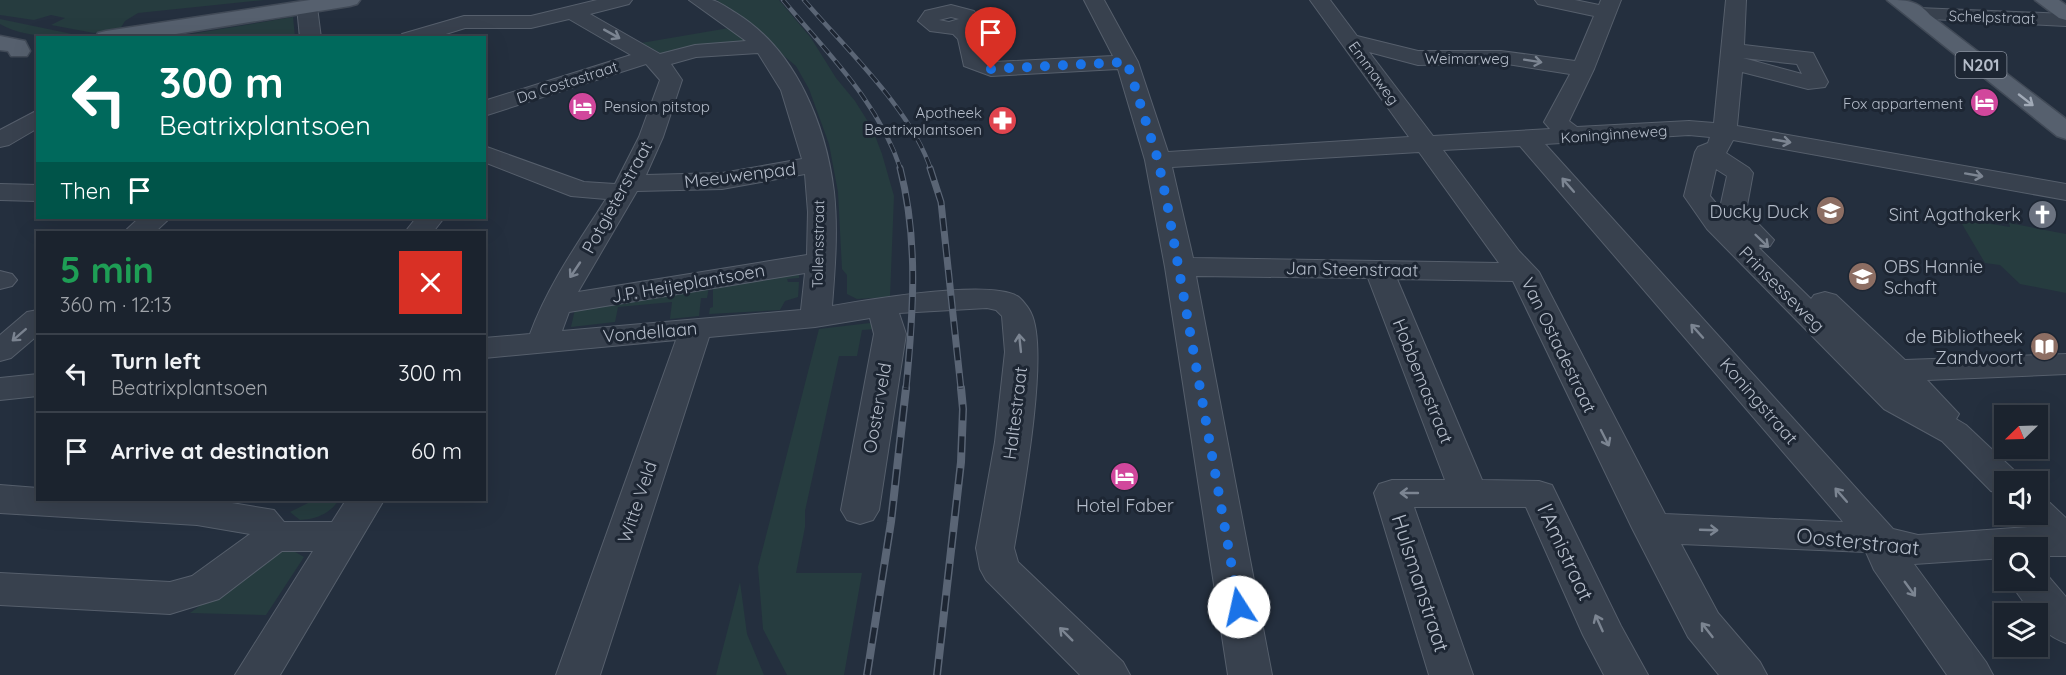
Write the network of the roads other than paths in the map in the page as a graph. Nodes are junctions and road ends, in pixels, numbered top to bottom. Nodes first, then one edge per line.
1 (350, 0) edge
2 (622, 0) edge
3 (699, 0) edge
4 (1094, 0) edge
5 (1320, 0) edge
6 (1545, 0) edge
7 (1736, 0) edge
8 (1897, 0) edge
9 (2044, 0) edge
10 (1608, 6) edge
11 (307, 7) junction
12 (574, 13) junction
13 (1918, 14) junction
14 (2066, 14) edge
15 (2066, 20) edge
16 (531, 22) junction
17 (957, 27) dead end
18 (119, 36) edge
19 (311, 36) edge
20 (416, 36) edge
21 (486, 38) edge
22 (1351, 41) junction
23 (763, 46) junction
24 (653, 58) junction
25 (1127, 62) junction
26 (1584, 69) junction
27 (486, 108) edge
28 (35, 120) edge
29 (2066, 131) edge
30 (1573, 137) junction
31 (0, 140) edge
32 (1528, 140) junction
33 (1716, 141) junction
34 (1427, 146) junction
35 (486, 154) edge
36 (1158, 160) junction
37 (815, 165) junction
38 (626, 187) junction
39 (0, 192) edge
40 (2066, 192) edge
41 (36, 193) edge
42 (155, 219) edge
43 (429, 219) edge
44 (139, 231) edge
45 (420, 231) edge
46 (820, 262) junction
47 (1180, 267) junction
48 (1379, 270) junction
49 (1524, 272) junction
50 (556, 305) junction
51 (882, 306) junction
52 (815, 318) junction
53 (36, 321) edge
54 (696, 328) junction
55 (543, 342) junction
56 (486, 348) edge
57 (0, 351) edge
58 (2066, 364) edge
59 (1898, 371) junction
60 (36, 385) edge
61 (0, 389) edge
62 (1954, 433) junction
63 (1994, 472) edge
64 (1468, 492) junction
65 (0, 499) edge
66 (364, 501) edge
67 (860, 510) dead end
68 (2048, 524) edge
69 (1651, 528) junction
70 (343, 536) junction
71 (274, 537) junction
72 (1879, 540) junction
73 (2065, 540) edge
74 (2048, 542) edge
75 (1994, 547) edge
76 (0, 589) edge
77 (2037, 591) edge
78 (2066, 626) edge
79 (257, 675) edge
80 (578, 675) edge
81 (1108, 675) edge
82 (1251, 675) edge
83 (1451, 675) edge
84 (1626, 675) edge
85 (1745, 675) edge
86 (1971, 675) edge

1 - 11 main road
2 - 12 street
3 - 23 street, Tollensstraat
4 - 25 street
5 - 22 street, Emmaweg
6 - 10 street
7 - 33 street, Prinsesseweg
8 - 13 main road, N201
9 - 14 main road
10 - 26 street
11 - 18 main road
11 - 19 street
12 - 16 street
12 -> 24 street
13 - 15 street, Schelpstraat
13 -> 29 main road, N201
16 - 20 street
16 - 21 street
17 - 25 street
22 -> 26 street, Weimarweg
22 - 34 street, Emmaweg
23 - 24 street, Da Costastraat
23 - 37 street, Tollensstraat
24 - 27 street, Da Costastraat
24 - 38 street, Potgieterstraat
25 - 36 street
26 - 30 street
28 - 31 street
30 - 32 street, Koninginneweg
30 - 33 street, Koninginneweg
32 - 34 street, Koninginneweg
72 -> 32 street, Koningstraat
33 -> 40 street, Koninginneweg
33 -> 59 street
33 - 62 street, Prinsesseweg
34 - 36 street, Koninginneweg
34 - 49 street, Van Ostadestraat
35 - 38 street, Meeuwenpad
36 - 47 street
37 - 38 street, Meeuwenpad
37 - 46 street, Tollensstraat
38 -> 50 street, Potgieterstraat
39 - 41 street
42 - 44 street
43 - 45 street
46 - 50 street, J.P. Heijeplantsoen
46 - 52 street, Tollensstraat
47 - 48 street, Jan Steenstraat
47 - 82 street
48 - 49 street, Jan Steenstraat
48 - 64 street, Hobbemastraat
49 -> 69 street, Van Ostadestraat
50 - 55 street, Potgieterstraat
51 - 52 street, Haltestraat
51 - 67 street, Oosterveld
81 -> 51 street, Haltestraat
52 - 54 street, Vondellaan
53 -> 57 street
54 - 55 street, Vondellaan
54 - 80 street, Witte Veld
55 - 56 street, Vondellaan
58 - 59 street
59 - 62 street
60 - 61 street
62 - 63 street, Prinsesseweg
64 -> 83 street, Hulsmanstraat
84 -> 64 street, l'Amistraat
65 - 71 street
66 - 70 street
68 - 73 street
69 -> 72 street, Oosterstraat
85 -> 69 street, Van Ostadestraat
70 - 71 street
70 - 79 street
71 - 76 street
72 - 75 street, Oosterstraat
72 -> 86 street, Koningstraat
73 - 74 street, Oosterstraat
77 - 78 street

